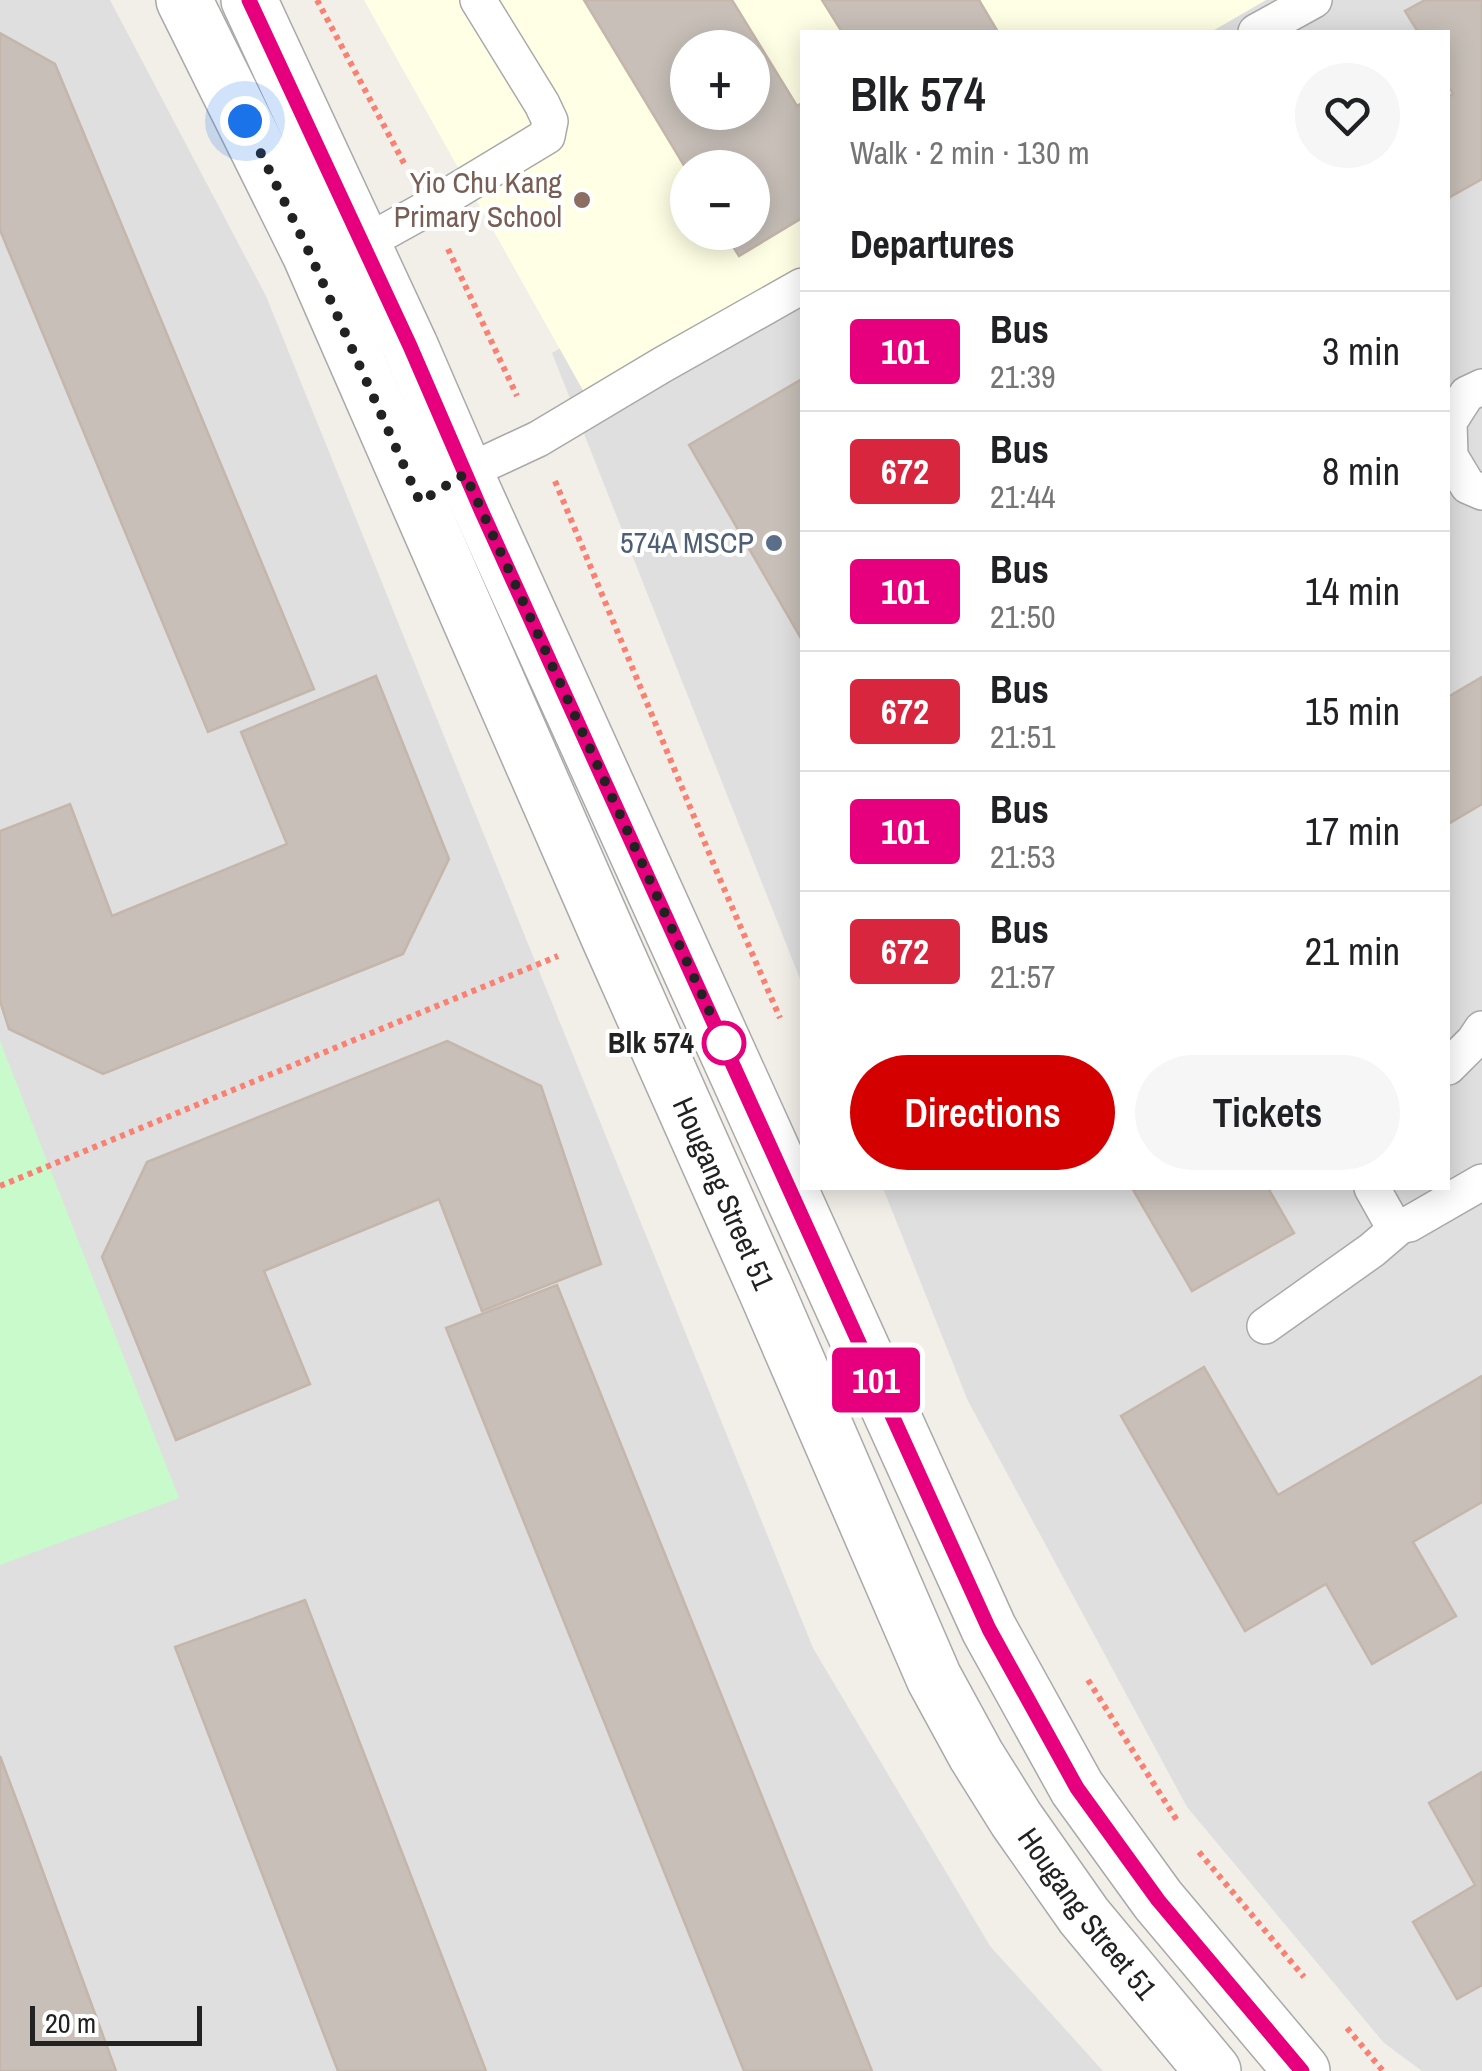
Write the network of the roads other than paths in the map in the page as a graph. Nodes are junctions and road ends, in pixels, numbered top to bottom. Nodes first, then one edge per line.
1 (184, 0) edge
2 (249, 0) edge
3 (478, 0) edge
4 (1314, 0) edge
5 (1260, 30) edge
6 (363, 244) junction
7 (800, 287) edge
8 (1482, 387) edge
9 (1450, 419) edge
10 (1450, 456) edge
11 (442, 488) junction
12 (1482, 492) edge
13 (1482, 1029) edge
14 (1450, 1065) edge
15 (1482, 1182) edge
16 (1373, 1190) edge
17 (1400, 1226) junction
18 (1265, 1326) dead end
19 (1213, 2071) edge
20 (1302, 2071) edge

1 - 11 street, Hougang Street 51
2 - 6 street, Hougang Street 51
3 - 6 lane
4 - 5 lane
6 - 11 street, Hougang Street 51
7 - 11 lane
8 - 9 lane
10 - 12 lane
11 - 19 street, Hougang Street 51
11 - 20 street, Hougang Street 51
13 - 14 lane
15 - 17 lane
16 - 17 lane
17 - 18 lane

